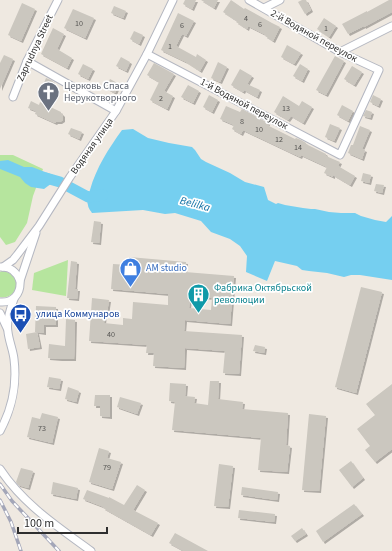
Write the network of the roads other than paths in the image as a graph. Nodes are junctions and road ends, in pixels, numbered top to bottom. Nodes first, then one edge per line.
1 (58, 0) edge
2 (173, 0) edge
3 (249, 0) edge
4 (280, 0) edge
5 (264, 8) junction
6 (392, 26) edge
7 (340, 52) junction
8 (147, 54) junction
9 (27, 61) junction
10 (13, 97) dead end
11 (116, 111) junction
12 (340, 155) joint
13 (39, 226) junction
14 (1, 267) edge
15 (20, 281) junction
16 (14, 299) junction
17 (0, 302) edge
18 (0, 313) edge
19 (7, 330) junction
20 (0, 431) edge
21 (0, 469) edge
22 (91, 551) edge

1 - 9 street, Zaprudnya Street
2 - 8 street, Водяная улица
3 - 5 street, 2-й Водяной переулок
4 - 5 street
5 - 7 street, 2-й Водяной переулок
6 - 7 street
7 - 12 street, 2-й Водяной переулок
8 - 11 street, Водяная улица
8 - 12 street, 1-й Водяной переулок
9 - 10 street, Zaprudnya Street
9 - 11 street
11 - 13 street, Водяная улица
13 - 14 street
13 - 15 street
14 - 15 street
15 - 16 street
16 - 17 street
16 - 19 street
18 - 19 street
19 - 20 street
21 - 22 street

